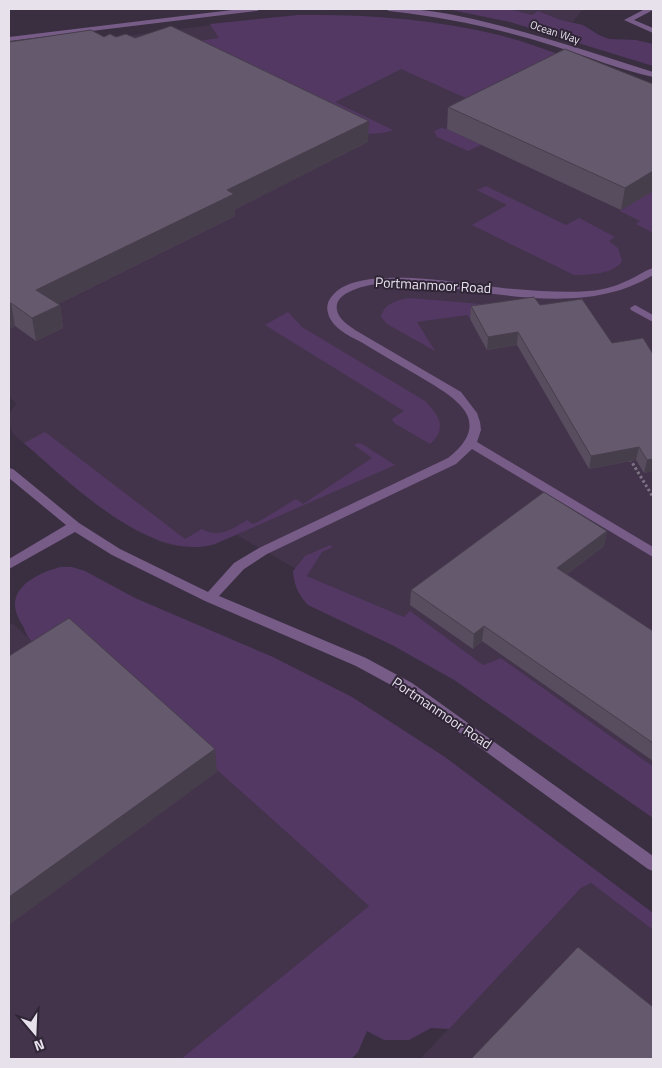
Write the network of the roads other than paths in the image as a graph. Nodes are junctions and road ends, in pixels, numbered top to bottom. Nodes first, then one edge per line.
1 (256, 9) edge
2 (389, 9) edge
3 (650, 9) edge
4 (653, 31) edge
5 (9, 39) edge
6 (653, 75) edge
7 (653, 271) edge
8 (635, 308) dead end
9 (653, 319) edge
10 (472, 444) junction
11 (9, 472) edge
12 (75, 526) junction
13 (650, 547) edge
14 (9, 565) edge
15 (210, 598) junction
16 (653, 864) edge

1 - 5 street
2 - 6 street, Ocean Way
3 - 4 street
7 - 10 street, Portmanmoor Road
8 - 9 street
10 - 13 street
10 - 15 street
11 - 12 street, Portmanmoor Road
12 - 14 street
12 - 15 street, Portmanmoor Road
15 - 16 street, Portmanmoor Road

